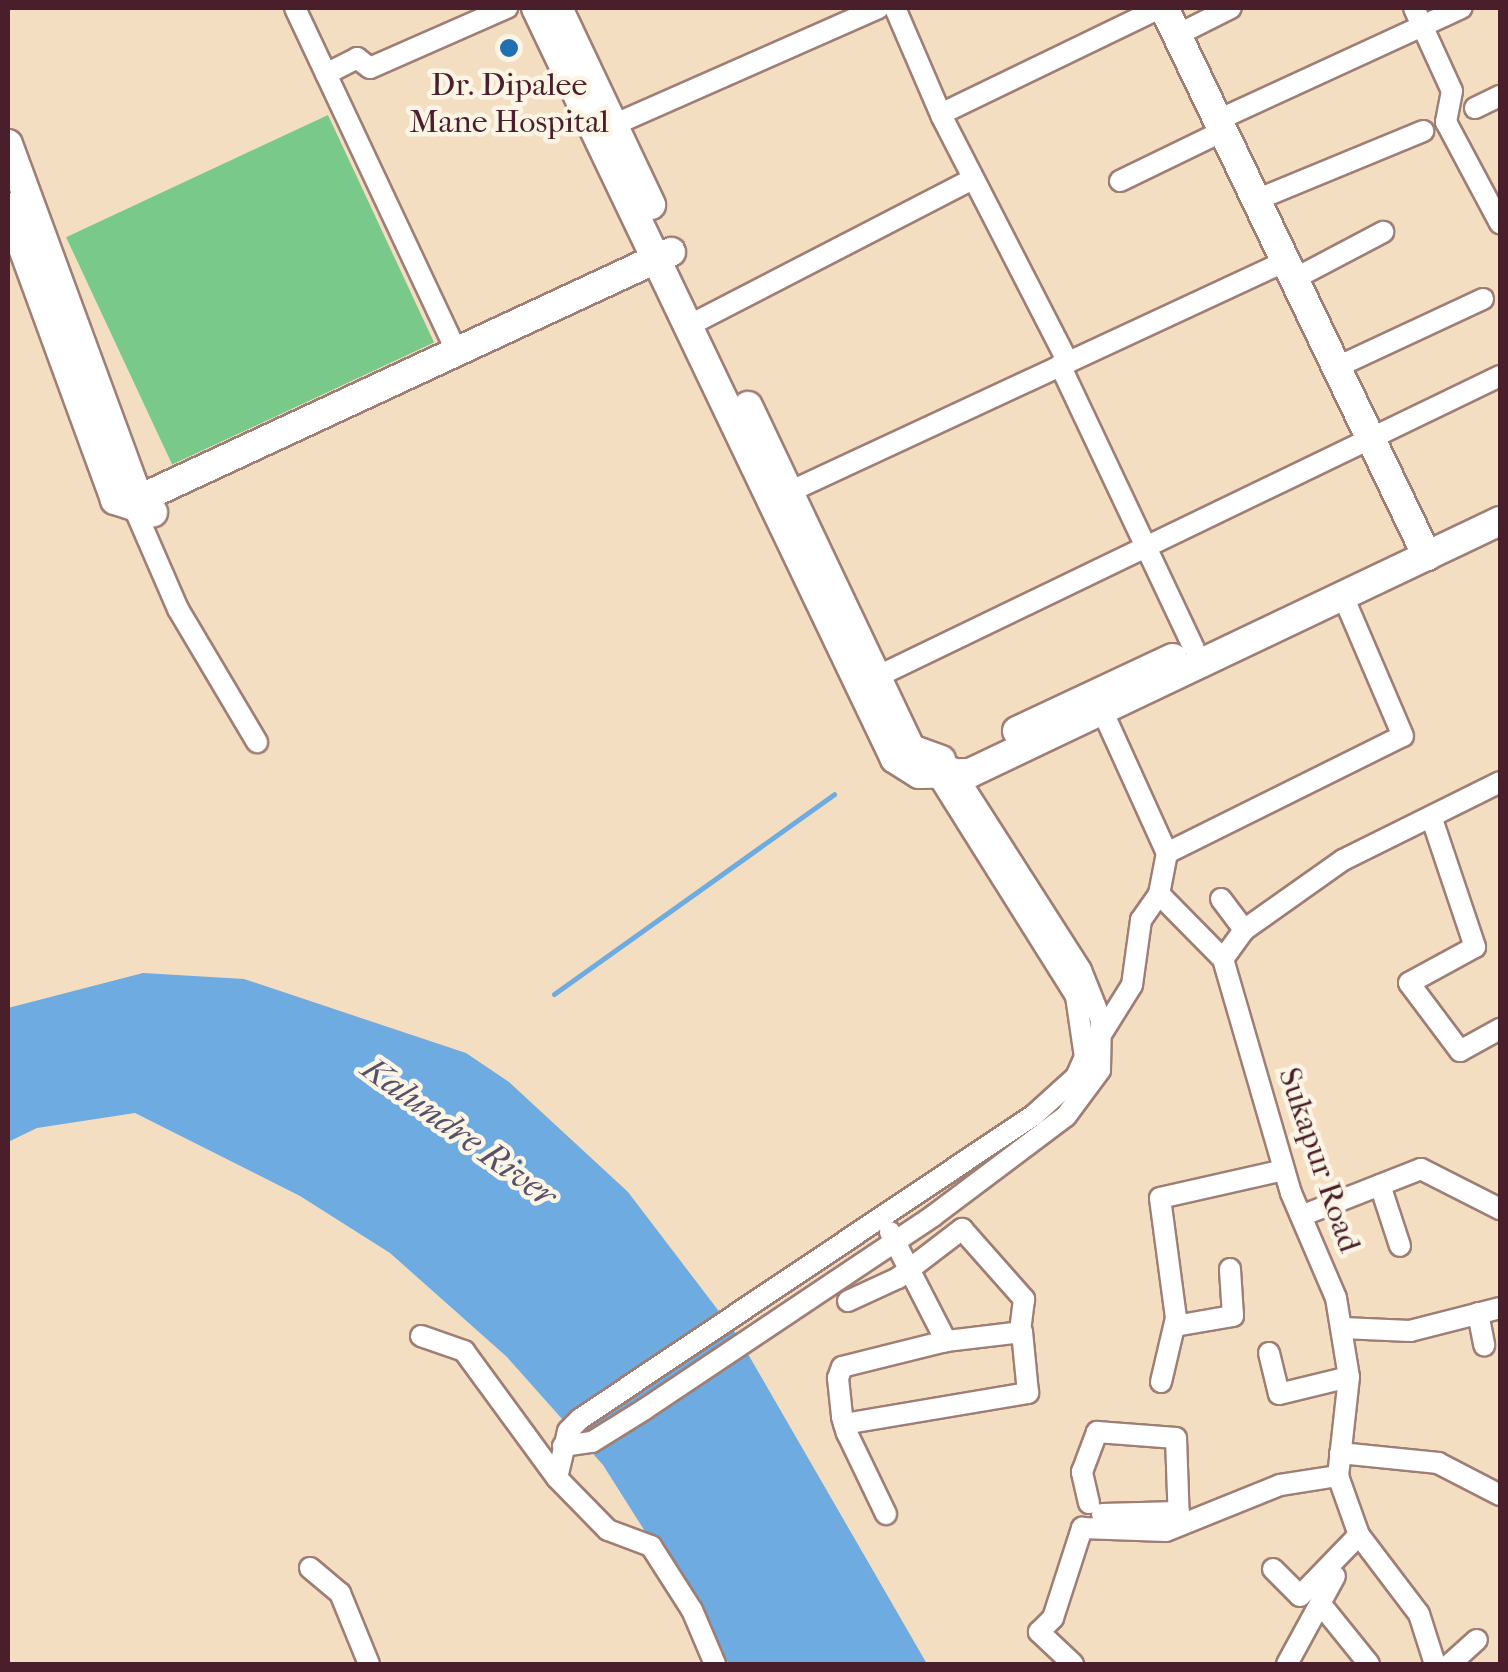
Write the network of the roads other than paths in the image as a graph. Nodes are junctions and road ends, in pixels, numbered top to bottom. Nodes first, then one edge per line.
1 (295, 8) edge
2 (507, 8) edge
3 (536, 8) edge
4 (558, 8) edge
5 (878, 8) edge
6 (894, 8) edge
7 (1162, 8) edge
8 (1231, 8) edge
9 (1414, 8) edge
10 (1462, 8) edge
11 (1424, 26) junction
12 (1177, 35) junction
13 (326, 74) junction
14 (1500, 96) edge
15 (1475, 108) dead end
16 (952, 109) dead end
17 (1220, 125) junction
18 (604, 128) junction
19 (1423, 132) dead end
20 (8, 144) edge
21 (972, 179) junction
22 (1120, 181) dead end
23 (1256, 200) junction
24 (9, 217) edge
25 (1500, 222) edge
26 (1383, 232) dead end
27 (667, 261) junction
28 (1290, 270) junction
29 (1483, 299) dead end
30 (696, 322) junction
31 (456, 353) junction
32 (76, 363) junction
33 (1064, 364) junction
34 (1337, 368) junction
35 (1500, 376) edge
36 (1372, 440) junction
37 (789, 492) junction
38 (1500, 502) edge
39 (135, 510) junction
40 (1500, 521) edge
41 (1146, 546) junction
42 (1424, 548) junction
43 (1343, 596) junction
44 (1194, 648) junction
45 (868, 681) junction
46 (1099, 702) junction
47 (258, 742) dead end
48 (942, 768) junction
49 (1500, 782) edge
50 (1432, 819) junction
51 (1167, 854) junction
52 (1159, 894) junction
53 (1221, 899) dead end
54 (1244, 930) junction
55 (1222, 959) junction
56 (1500, 1029) edge
57 (1102, 1032) junction
58 (1284, 1170) junction
59 (1380, 1185) junction
60 (1500, 1209) edge
61 (1301, 1216) junction
62 (882, 1217) junction
63 (895, 1242) junction
64 (1400, 1246) dead end
65 (909, 1270) junction
66 (1230, 1270) dead end
67 (848, 1301) dead end
68 (1500, 1308) edge
69 (1464, 1324) edge
70 (1176, 1326) junction
71 (1343, 1328) junction
72 (1020, 1330) junction
73 (421, 1336) dead end
74 (946, 1340) junction
75 (1484, 1345) dead end
76 (1268, 1353) dead end
77 (1349, 1377) junction
78 (1161, 1382) dead end
79 (844, 1424) junction
80 (569, 1441) junction
81 (1331, 1468) junction
82 (557, 1478) junction
83 (1500, 1495) edge
84 (886, 1514) dead end
85 (1179, 1518) junction
86 (1360, 1536) junction
87 (310, 1568) dead end
88 (1273, 1570) dead end
89 (1335, 1576) dead end
90 (1323, 1607) junction
91 (1477, 1640) dead end
92 (369, 1664) edge
93 (715, 1664) edge
94 (1073, 1664) edge
95 (1287, 1664) edge
96 (1369, 1664) edge
97 (1435, 1664) edge
98 (1450, 1664) edge

1 - 13 street
2 - 13 street
3 - 18 street
4 - 18 street
5 - 18 street
6 - 21 street
7 - 12 street
7 - 16 street
8 - 12 street
9 - 11 street
10 - 11 street
11 - 17 street
11 - 25 street
12 - 17 street
13 - 31 street
14 - 15 street
17 - 22 street
17 - 23 street
18 - 27 street
19 - 23 street
20 - 32 street
21 - 30 street
21 - 33 street
23 - 28 street
24 - 32 street
26 - 28 street
27 - 30 street
27 - 31 street
27 - 39 street
28 - 33 street
28 - 34 street
29 - 34 street
30 - 37 street
30 - 45 street
31 - 32 street
32 - 39 street
33 - 37 street
33 - 41 street
34 - 36 street
35 - 36 street
36 - 41 street
36 - 42 street
37 - 45 street
38 - 42 street
39 - 47 street
40 - 42 street
41 - 44 street
41 - 45 street
42 - 43 street
42 - 44 street
43 - 46 street
43 - 51 street
44 - 46 street
45 - 48 street
46 - 48 street
46 - 51 street
48 - 57 street
48 - 62 street
49 - 50 street
50 - 54 street
50 - 56 street
51 - 52 street
52 - 55 street, Sukapur Road
52 - 57 street
53 - 54 street
54 - 55 street
55 - 58 street, Sukapur Road
57 - 63 street
58 - 61 street, Sukapur Road
58 - 70 street
59 - 60 street
59 - 61 street
59 - 64 street
61 - 71 street, Sukapur Road
62 - 63 street
62 - 80 street
63 - 65 street
63 - 80 street
65 - 67 street
65 - 72 street
65 - 74 street
66 - 70 street
68 - 69 street
69 - 71 street
69 - 75 street
70 - 78 street
71 - 77 street, Sukapur Road
72 - 74 street
72 - 79 street
73 - 82 street
74 - 79 street
76 - 77 street
77 - 81 street, Sukapur Road
79 - 84 street
80 - 82 street
81 - 83 street
81 - 85 street
81 - 86 street, Sukapur Road
82 - 93 street
85 - 85 street
85 - 94 street
86 - 88 street
86 - 97 street, Sukapur Road
87 - 92 street
89 - 90 street
90 - 95 street
90 - 96 street
91 - 98 street

